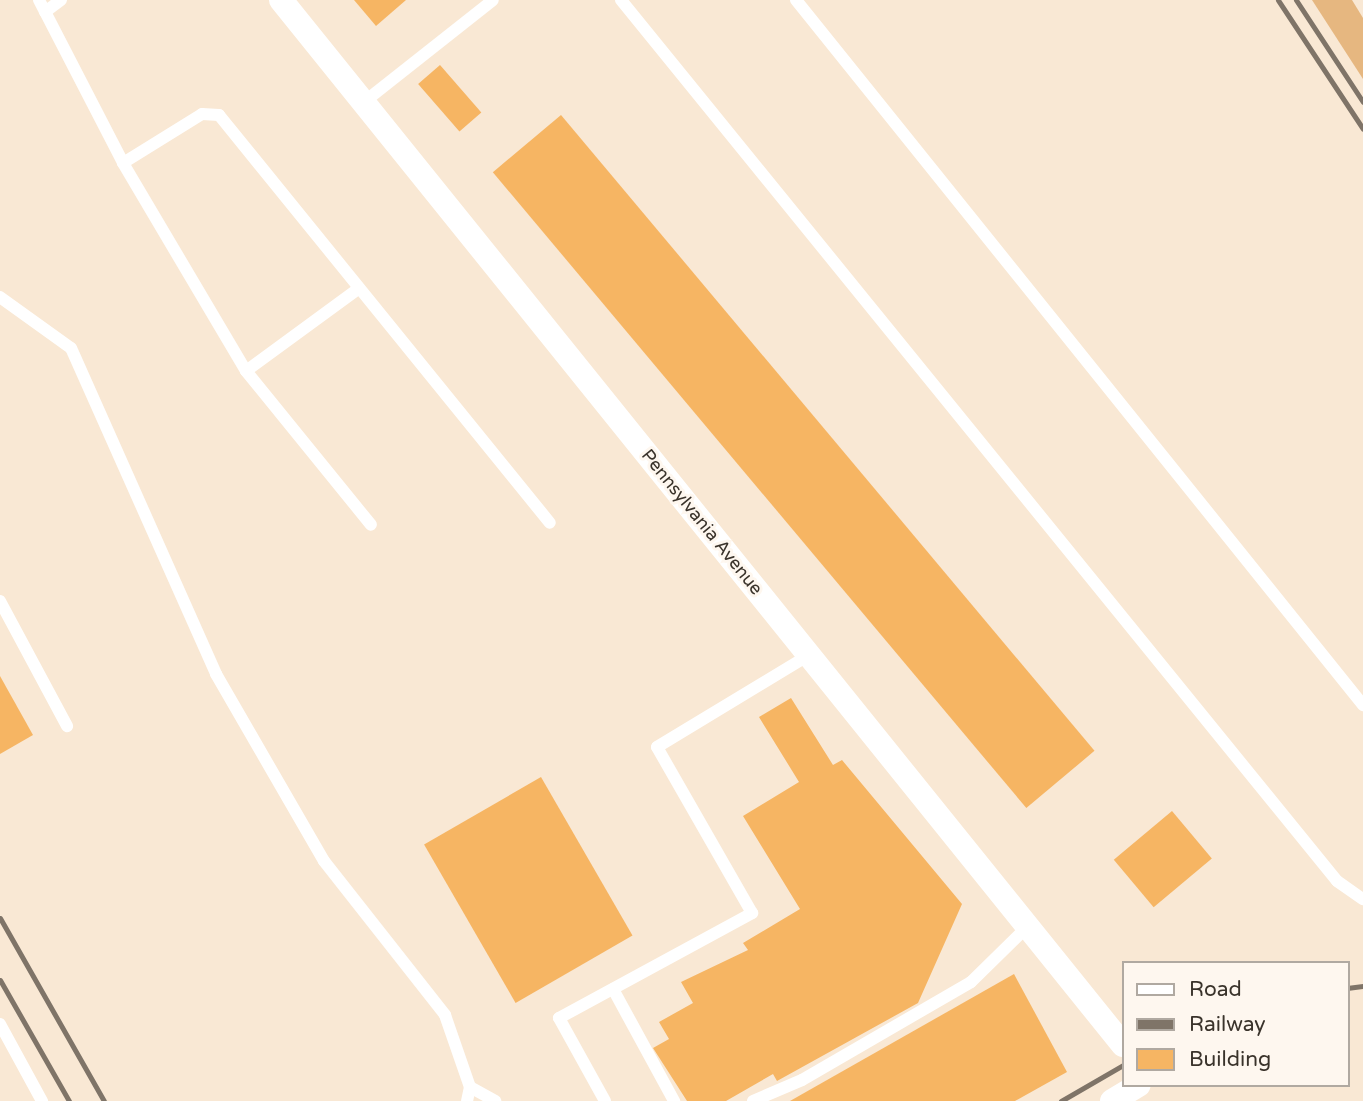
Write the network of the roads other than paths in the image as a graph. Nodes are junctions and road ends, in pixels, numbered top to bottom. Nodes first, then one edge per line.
1 (61, 0) edge
2 (281, 0) edge
3 (493, 0) edge
4 (621, 0) edge
5 (796, 0) edge
6 (42, 6) edge
7 (364, 102) junction
8 (123, 163) junction
9 (358, 289) junction
10 (0, 297) edge
11 (246, 371) junction
12 (550, 523) dead end
13 (371, 525) dead end
14 (0, 601) edge
15 (809, 655) junction
16 (1363, 705) edge
17 (67, 726) dead end
18 (1363, 899) edge
19 (1028, 926) junction
20 (613, 989) junction
21 (0, 1024) edge
22 (1122, 1044) edge
23 (470, 1087) junction
24 (1136, 1087) edge
25 (42, 1101) edge
26 (467, 1101) edge
27 (495, 1101) edge
28 (606, 1101) edge
29 (674, 1101) edge
30 (753, 1101) edge
31 (1112, 1101) edge

1 - 6 lane
2 - 7 street, Pennsylvania Avenue
3 - 7 lane
4 - 18 lane
5 - 16 lane
6 - 8 lane
7 - 15 street, Pennsylvania Avenue
8 - 9 lane
8 - 11 lane
9 - 11 lane
9 - 12 lane
10 - 23 lane
11 - 13 lane
14 - 17 lane
15 - 19 street, Pennsylvania Avenue
15 - 20 lane
19 - 22 street, Pennsylvania Avenue
19 - 30 lane
20 - 28 lane
20 - 29 lane
21 - 25 lane
23 - 26 lane
23 - 27 lane
24 - 31 street

